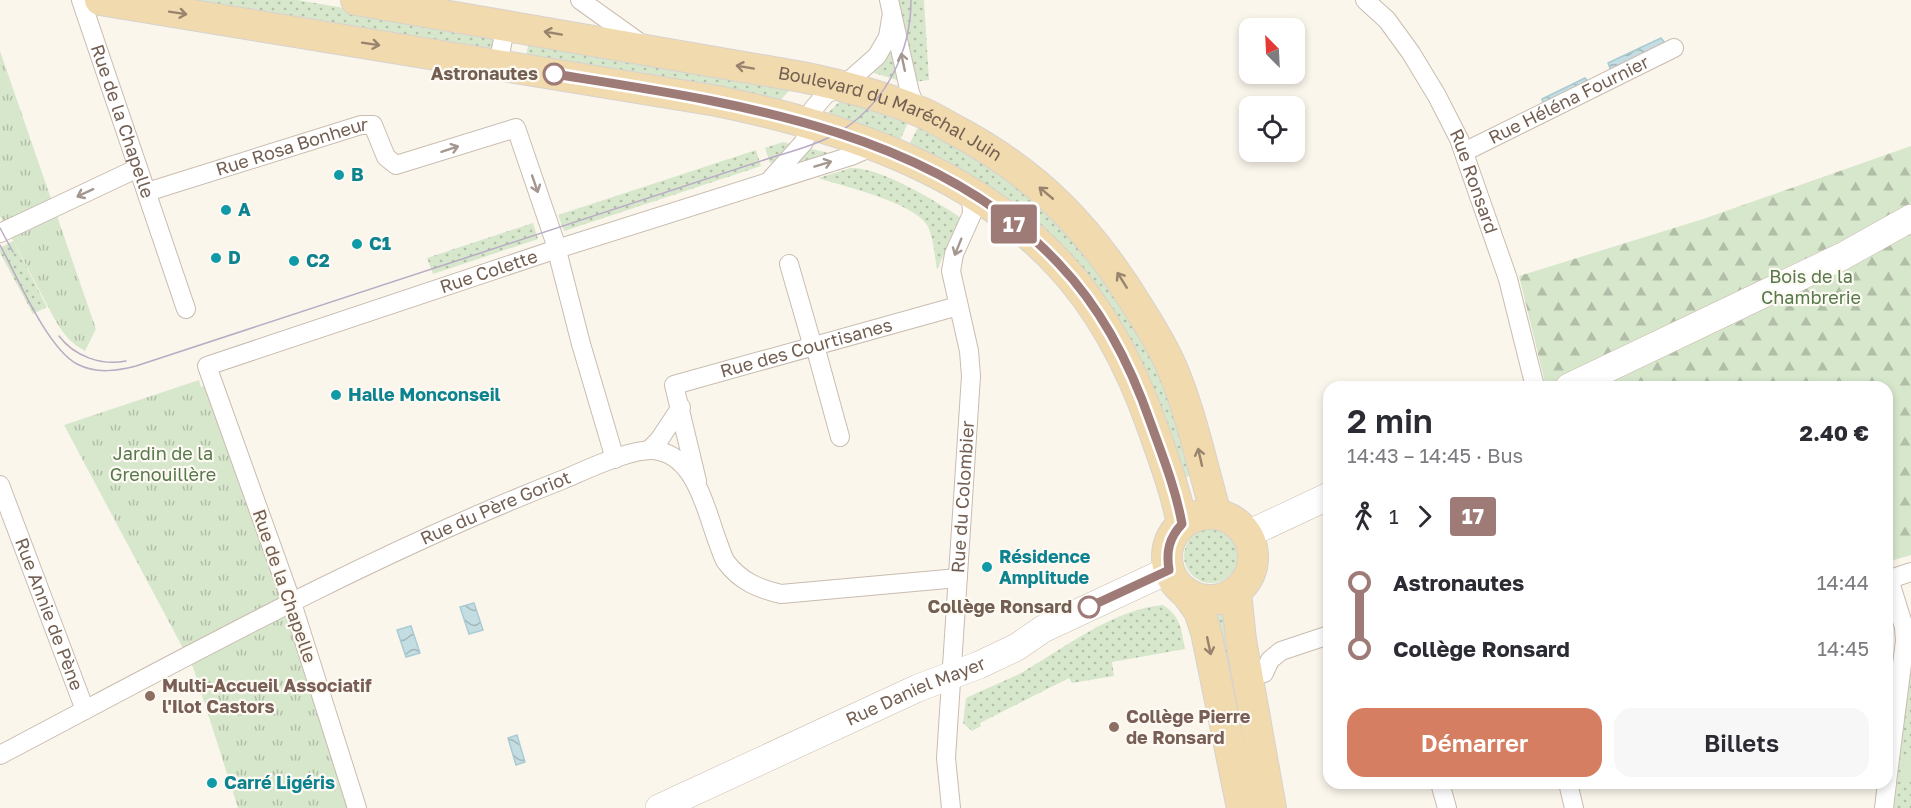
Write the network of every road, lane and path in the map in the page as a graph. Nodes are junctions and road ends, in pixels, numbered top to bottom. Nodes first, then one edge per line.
1 (81, 0) edge
2 (100, 0) edge
3 (356, 0) edge
4 (580, 0) edge
5 (1365, 0) edge
6 (890, 6) edge
7 (506, 24) junction
8 (1674, 48) dead end
9 (649, 50) junction
10 (498, 65) junction
11 (843, 86) junction
12 (916, 110) junction
13 (810, 125) junction
14 (874, 146) junction
15 (1464, 152) junction
16 (138, 168) junction
17 (771, 179) junction
18 (147, 192) junction
19 (970, 192) junction
20 (1911, 218) edge
21 (0, 233) edge
22 (557, 249) junction
23 (789, 264) dead end
24 (958, 306) junction
25 (186, 309) dead end
26 (814, 346) junction
27 (207, 366) joint
28 (1534, 381) edge
29 (1582, 381) edge
30 (681, 407) junction
31 (840, 437) dead end
32 (650, 449) junction
33 (615, 459) junction
34 (0, 485) edge
35 (699, 490) junction
36 (1323, 499) edge
37 (1216, 514) junction
38 (1182, 524) junction
39 (1248, 534) junction
40 (1169, 570) junction
41 (1911, 572) edge
42 (958, 578) junction
43 (1893, 578) edge
44 (1236, 592) junction
45 (1186, 593) junction
46 (1893, 595) edge
47 (292, 603) junction
48 (1323, 637) edge
49 (1908, 640) edge
50 (1264, 673) dead end
51 (951, 675) junction
52 (85, 710) junction
53 (1893, 741) edge
54 (0, 755) edge
55 (1442, 789) edge
56 (1569, 789) edge
57 (1886, 789) edge
58 (357, 808) edge
59 (659, 808) edge
60 (951, 808) edge
61 (1242, 808) edge
62 (1271, 808) edge
63 (1447, 808) edge
64 (1574, 808) edge
65 (1884, 808) edge

1 - 16 street, Rue de la Chapelle
2 -> 10 main road, Boulevard du Maréchal Juin
3 - 7 main road, Boulevard du Maréchal Juin
4 - 9 street
5 - 15 street, Rue Ronsard
6 - 11 street
12 -> 6 street
9 -> 7 main road, Boulevard du Maréchal Juin
7 - 10 street
8 - 15 street, Rue Héléna Fournier
11 -> 9 main road, Boulevard du Maréchal Juin
10 - 13 main road, Boulevard du Maréchal Juin
11 - 12 main road, Boulevard du Maréchal Juin
11 - 13 street
37 -> 12 main road, Boulevard du Maréchal Juin
13 - 14 main road, Boulevard du Maréchal Juin
13 - 17 street
17 -> 14 street, Rue Colette
14 - 19 main road, Boulevard du Maréchal Juin
15 - 28 street, Rue Ronsard
16 - 18 street, Rue de la Chapelle
16 -> 21 street
17 - 22 street, Rue Colette
18 -> 22 street, Rue Rosa Bonheur
18 - 25 street, Rue de la Chapelle
19 -> 24 street, Rue du Colombier
19 - 38 main road, Boulevard du Maréchal Juin
20 - 29 main road
22 - 27 street, Rue Colette
22 - 33 street
23 - 26 street
24 - 26 street, Rue des Courtisanes
24 - 42 street, Rue du Colombier
26 - 30 street, Rue des Courtisanes
26 - 31 street
27 - 47 street, Rue de la Chapelle
30 - 32 street
30 - 35 street, Rue des Courtisanes
32 - 33 street, Rue du Père Goriot
32 - 35 street
33 - 47 street, Rue du Père Goriot
34 - 52 street, Rue Annie de Pène
35 - 42 street
36 - 39 main road
37 - 38 main road
37 - 39 main road
38 - 40 main road
39 - 44 main road
40 - 45 main road
40 - 51 main road, Rue Daniel Mayer
41 - 43 street
42 - 51 street, Rue du Colombier
44 - 45 main road
44 - 62 main road
45 -> 61 main road
46 - 49 street
47 - 52 street, Rue du Père Goriot
47 - 58 street, Rue de la Chapelle
48 - 50 street
49 - 53 street
51 - 59 main road, Rue Daniel Mayer
51 - 60 street, Rue du Colombier
52 - 54 street, Rue du Père Goriot
55 - 63 street
56 - 64 street
57 - 65 street

